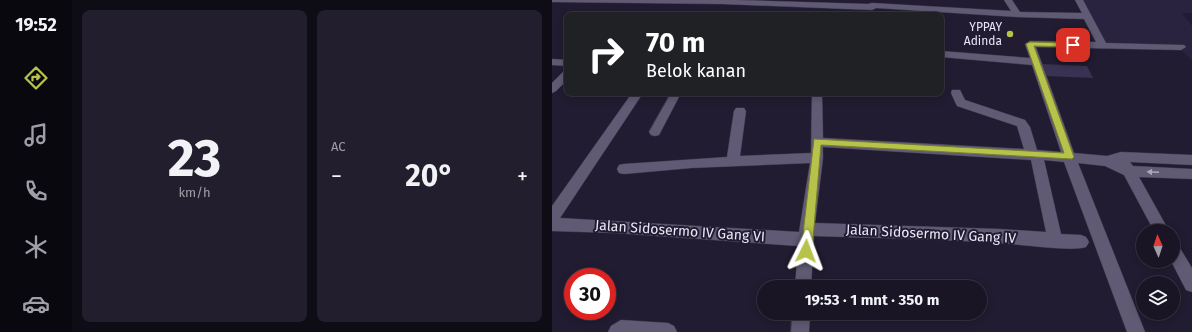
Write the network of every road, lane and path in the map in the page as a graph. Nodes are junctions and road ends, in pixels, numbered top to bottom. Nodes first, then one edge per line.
1 (552, 0) edge
2 (1008, 0) edge
3 (1079, 0) edge
4 (603, 1) edge
5 (820, 4) edge
6 (872, 7) edge
7 (1017, 14) junction
8 (1087, 16) junction
9 (1102, 45) junction
10 (1181, 47) dead end
11 (944, 54) edge
12 (552, 62) edge
13 (1037, 62) junction
14 (564, 63) edge
15 (564, 77) edge
16 (552, 89) edge
17 (956, 93) dead end
18 (636, 96) edge
19 (674, 96) edge
20 (817, 96) edge
21 (740, 111) dead end
22 (654, 132) dead end
23 (817, 142) junction
24 (1034, 154) junction
25 (1069, 157) junction
26 (1121, 157) junction
27 (817, 158) junction
28 (1192, 160) edge
29 (733, 161) junction
30 (1107, 161) junction
31 (624, 169) dead end
32 (1128, 171) junction
33 (1192, 174) edge
34 (552, 218) edge
35 (552, 224) edge
36 (1158, 224) edge
37 (807, 234) junction
38 (1055, 241) junction
39 (1081, 242) dead end
40 (1180, 263) edge
41 (804, 280) edge
42 (1192, 284) edge
43 (801, 320) edge
44 (617, 332) edge
45 (668, 332) edge
46 (800, 332) edge
47 (1136, 332) edge

1 - 4 street
2 - 7 street
3 - 8 street
4 - 5 street
5 - 6 street
6 - 7 street
7 - 8 street
8 - 9 street
9 - 10 street
9 - 13 street
11 - 13 street
12 - 14 street
13 - 25 street
15 - 16 street
17 - 24 street
18 - 34 street
19 - 22 street
20 - 23 street
21 - 29 street
23 - 24 street
23 - 27 street
24 - 25 street
24 - 38 street
25 - 30 street
25 - 47 street
26 - 28 street
26 - 30 street
26 - 32 street
27 - 29 street
27 - 37 street
29 - 31 street
30 - 32 street
33 -> 32 street
32 - 36 street
35 - 37 street, Jalan Sidosermo IV Gang VI
37 - 38 street, Jalan Sidosermo IV Gang IV
37 - 41 street
38 - 39 street, Jalan Sidosermo IV Gang IV
40 - 42 street
43 - 46 street
44 - 45 street

